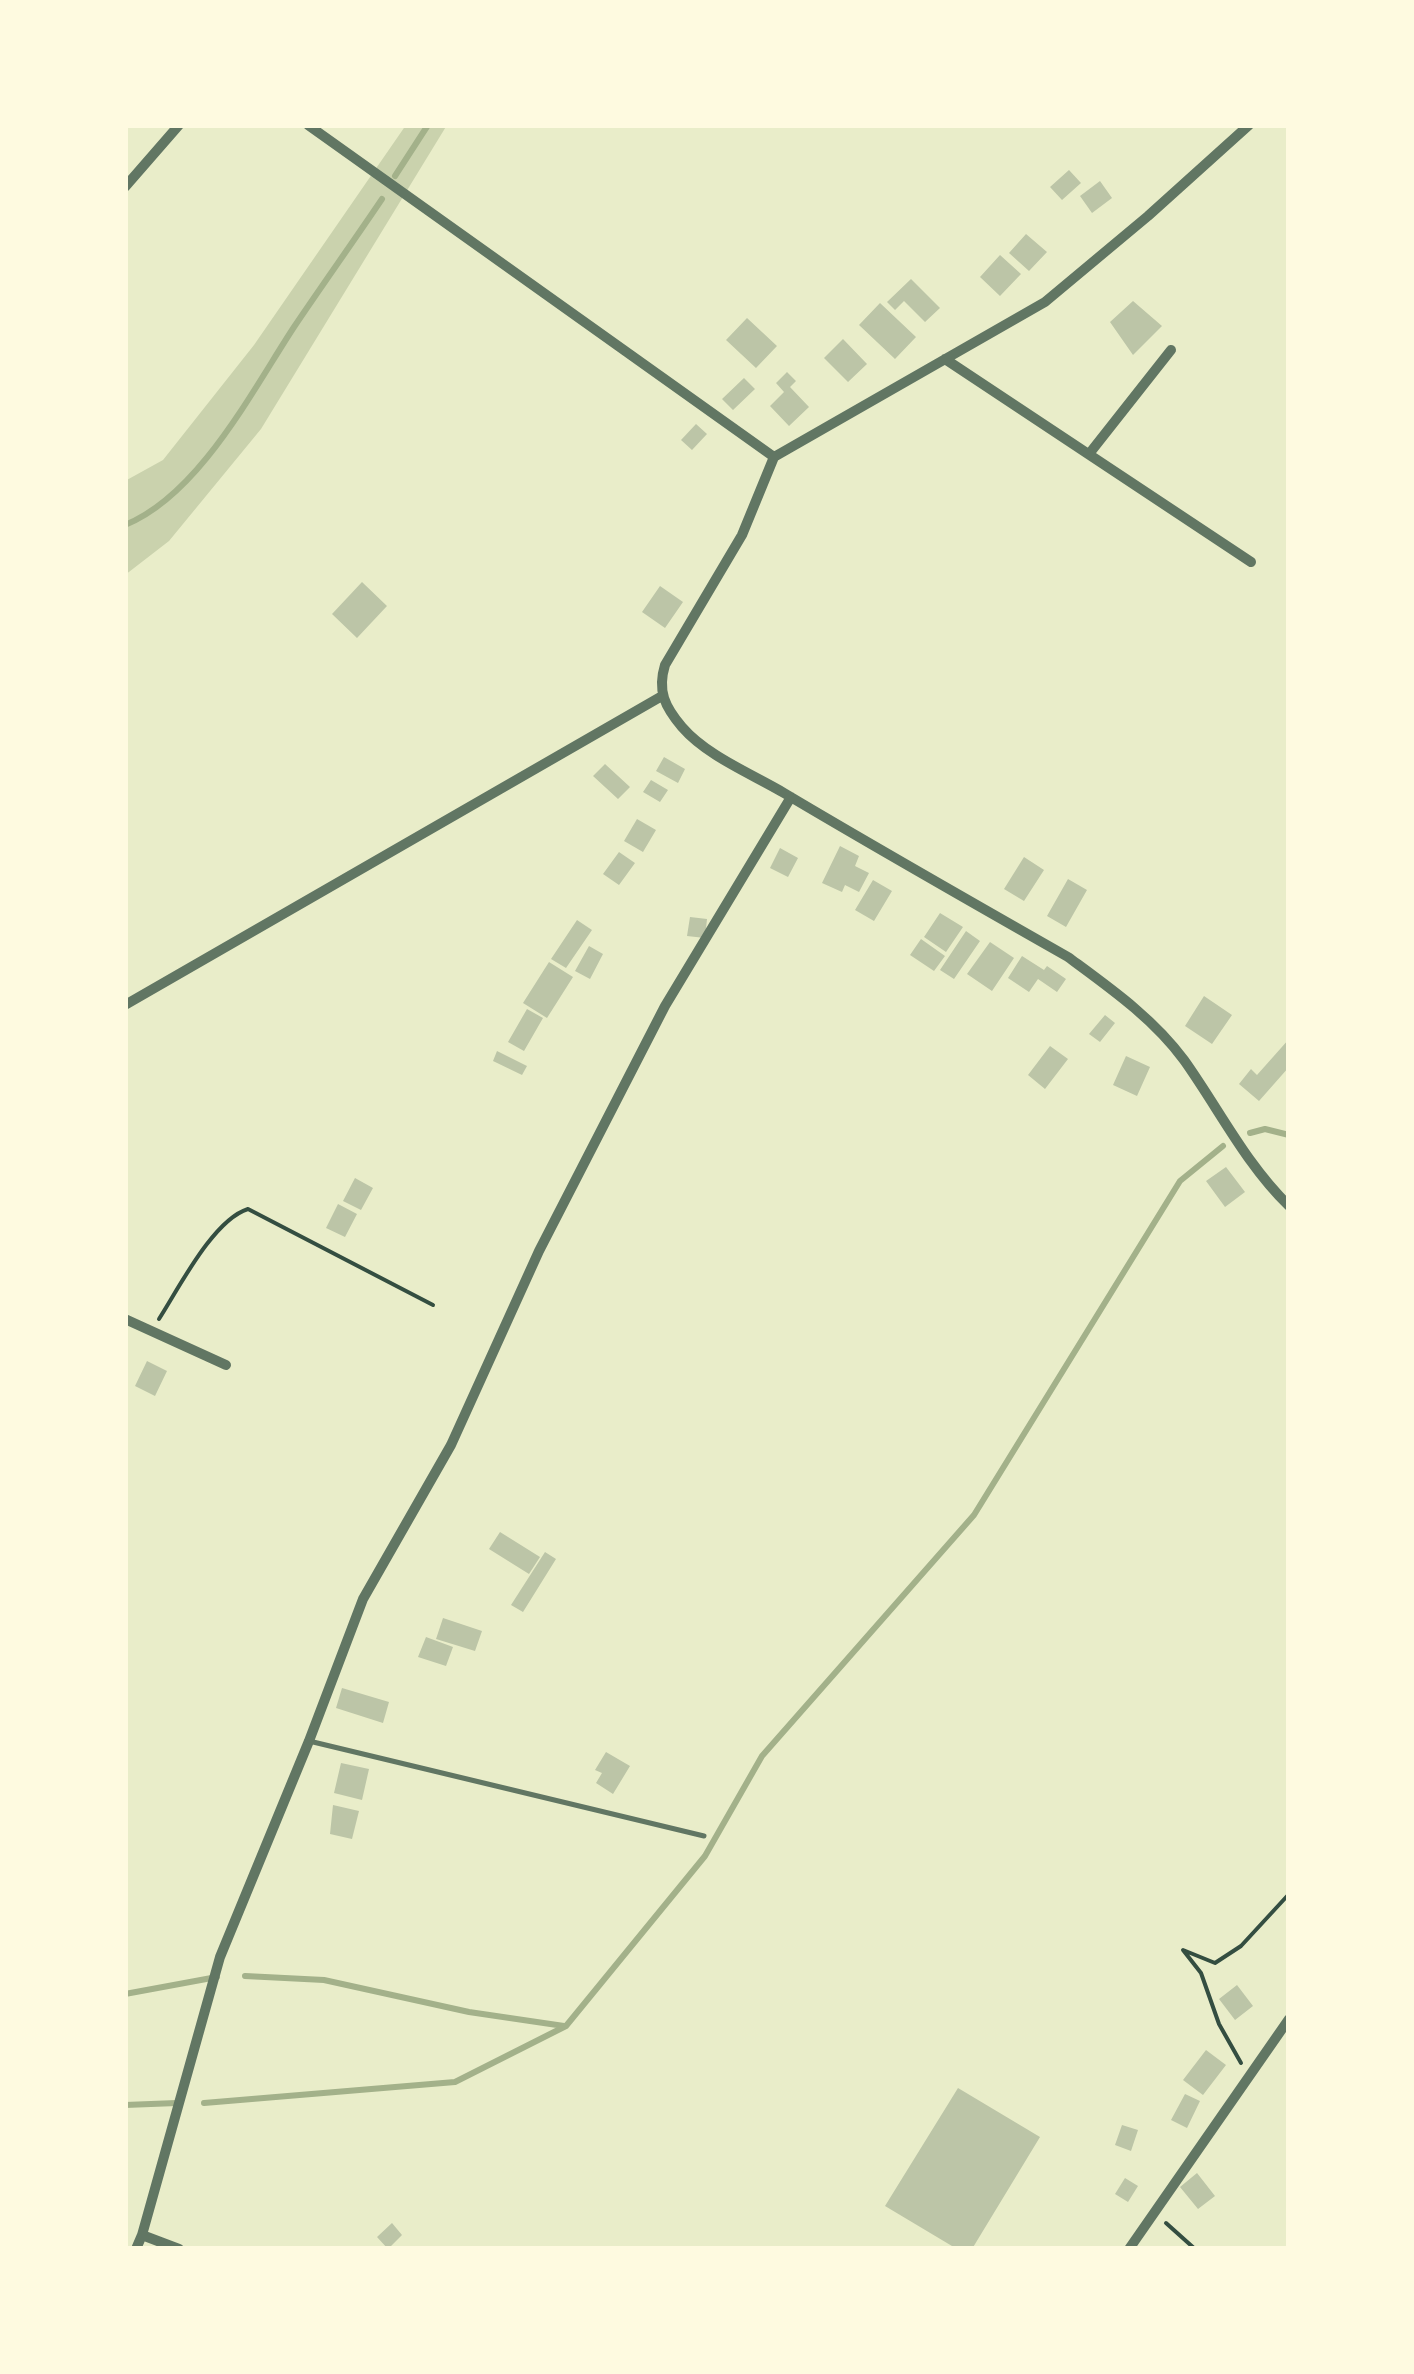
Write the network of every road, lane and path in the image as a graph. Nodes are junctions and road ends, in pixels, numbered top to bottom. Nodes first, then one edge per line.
1 (178, 125) edge
2 (308, 125) edge
3 (1250, 125) edge
4 (125, 187) edge
5 (1172, 350) dead end
6 (945, 359) junction
7 (1089, 454) junction
8 (774, 456) junction
9 (1251, 562) dead end
10 (662, 696) junction
11 (791, 798) junction
12 (125, 1006) edge
13 (1289, 1206) edge
14 (433, 1305) dead end
15 (125, 1319) edge
16 (151, 1331) junction
17 (226, 1366) dead end
18 (309, 1741) junction
19 (704, 1836) dead end
20 (1289, 1894) edge
21 (1289, 2019) edge
22 (1248, 2076) junction
23 (1156, 2212) junction
24 (142, 2235) junction
25 (136, 2249) edge
26 (179, 2249) edge
27 (1129, 2249) edge
28 (1195, 2249) edge

1 - 4 street
2 - 8 street
3 - 6 street
5 - 7 street
6 - 7 street
6 - 8 street
7 - 9 street
8 - 10 street
10 - 11 street
10 - 12 street
11 - 13 street
11 - 18 street
14 - 16 path
15 - 16 street
16 - 17 street
18 - 19 lane
18 - 24 street
20 - 22 path
21 - 22 street
22 - 23 street
23 - 27 street
23 - 28 path
24 - 25 street
24 - 26 street

